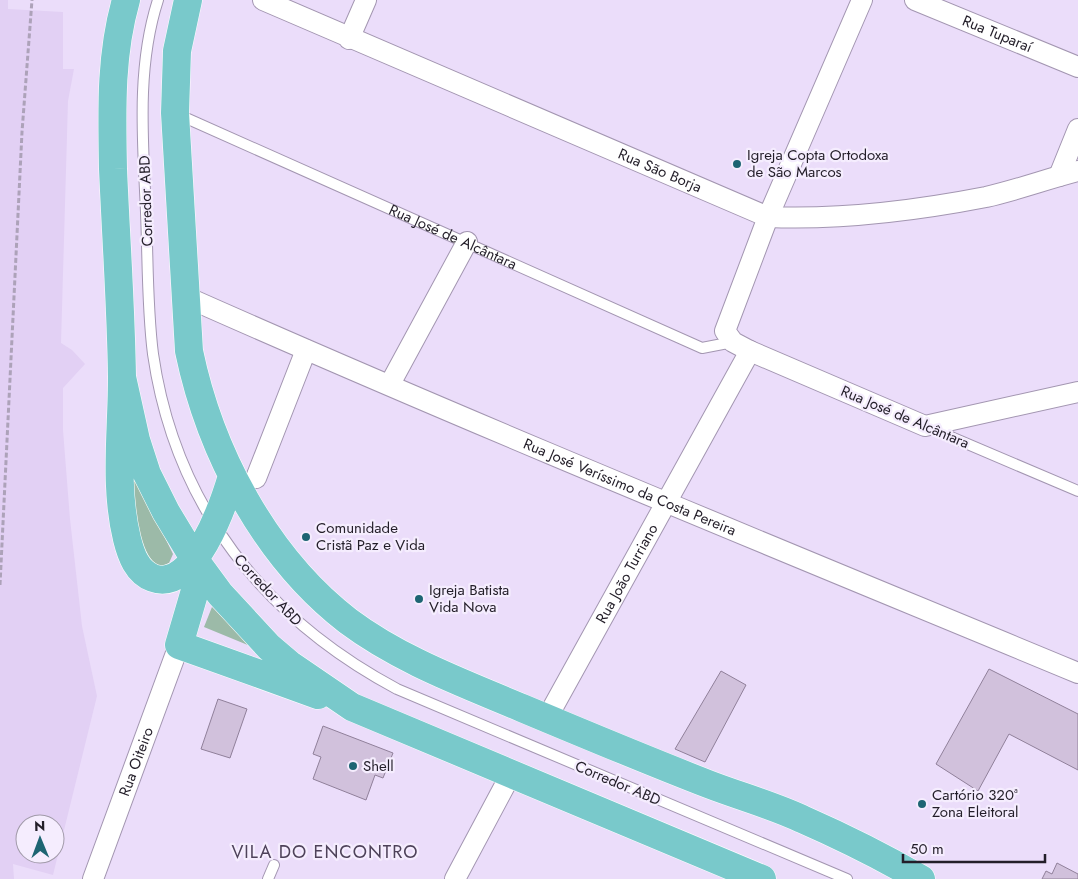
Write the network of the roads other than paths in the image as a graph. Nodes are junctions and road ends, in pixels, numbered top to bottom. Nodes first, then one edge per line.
1 (126, 0) edge
2 (158, 0) edge
3 (188, 0) edge
4 (264, 0) edge
5 (366, 0) edge
6 (862, 0) edge
7 (915, 0) edge
8 (349, 39) junction
9 (1078, 68) edge
10 (176, 113) junction
11 (1078, 130) edge
12 (1068, 174) edge
13 (768, 218) junction
14 (466, 242) junction
15 (184, 296) junction
16 (736, 341) junction
17 (306, 350) junction
18 (122, 377) junction
19 (390, 384) junction
20 (1078, 392) edge
21 (925, 426) junction
22 (244, 477) junction
23 (1078, 491) edge
24 (668, 503) junction
25 (214, 525) junction
26 (198, 565) junction
27 (179, 645) junction
28 (1078, 673) edge
29 (352, 707) junction
30 (547, 718) junction
31 (511, 774) junction
32 (274, 865) dead end
33 (92, 879) edge
34 (268, 879) edge
35 (454, 879) edge
36 (762, 879) edge
37 (847, 879) edge
38 (921, 879) edge

1 - 18 main road
2 - 25 lane, Corredor ABD
3 - 10 main road
4 - 8 street, Rua São Borja
5 - 8 street
6 - 13 street, Rua João Turriano
7 - 9 street, Rua Tuparaí
8 - 13 street, Rua São Borja
10 - 14 lane, Rua José de Alcântara
10 - 15 main road
11 - 12 street
12 - 13 street, Rua São Borja
13 - 16 street, Rua João Turriano
14 - 16 lane, Rua José de Alcântara
14 - 19 street
15 - 17 street, Rua José Veríssimo da Costa Pereira
15 - 22 main road
16 - 21 street, Rua José de Alcântara
16 - 24 street, Rua João Turriano
17 - 19 street, Rua José Veríssimo da Costa Pereira
17 - 22 street
18 - 26 main road
18 - 26 main road
19 - 24 street, Rua José Veríssimo da Costa Pereira
20 - 21 street
21 - 23 lane, Rua José de Alcântara
22 - 25 main road
22 - 30 main road
24 - 28 street, Rua José Veríssimo da Costa Pereira
24 - 30 street, Rua João Turriano
25 - 26 main road
25 - 37 lane, Corredor ABD
26 - 27 main road
26 - 29 main road
27 - 29 main road
27 - 33 street, Rua Oiteiro
29 - 31 main road
30 - 38 main road
31 - 35 street
31 - 36 main road
32 - 34 lane

